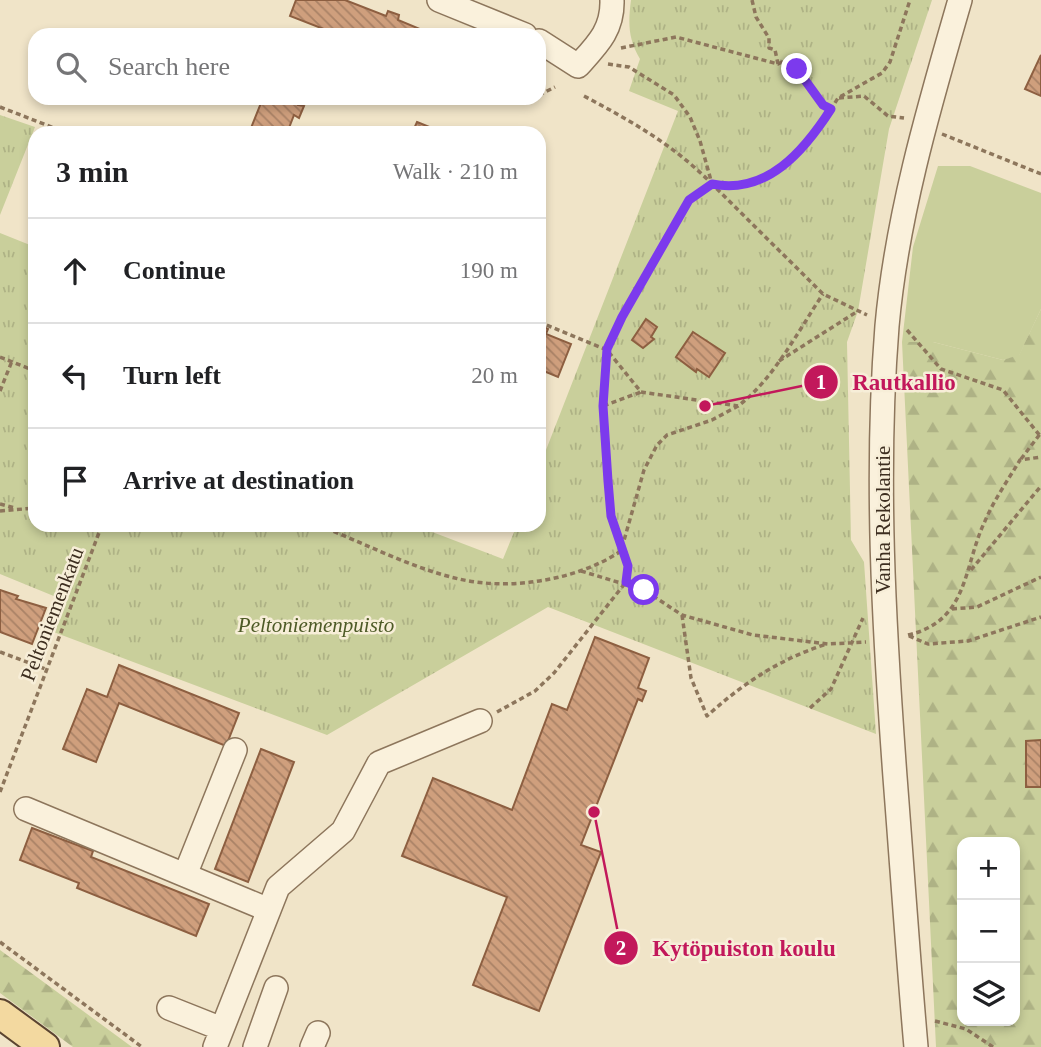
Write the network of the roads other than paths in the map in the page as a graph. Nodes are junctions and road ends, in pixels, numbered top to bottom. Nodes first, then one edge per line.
1 (439, 0) edge
2 (612, 0) edge
3 (960, 0) edge
4 (508, 28) edge
5 (546, 45) edge
6 (480, 721) road end
7 (235, 750) dead end
8 (26, 809) dead end
9 (185, 875) junction
10 (269, 911) junction
11 (276, 988) dead end
12 (169, 1008) dead end
13 (0, 1014) edge
14 (218, 1038) edge
15 (45, 1047) edge
16 (255, 1047) edge
17 (916, 1047) edge

1 - 4 street
2 - 5 street
3 - 17 street, Vanha Rekolantie
6 - 10 street
7 - 9 street
8 - 9 street
9 - 10 street
10 - 14 street
11 - 16 street
12 - 14 street
13 - 15 main road

